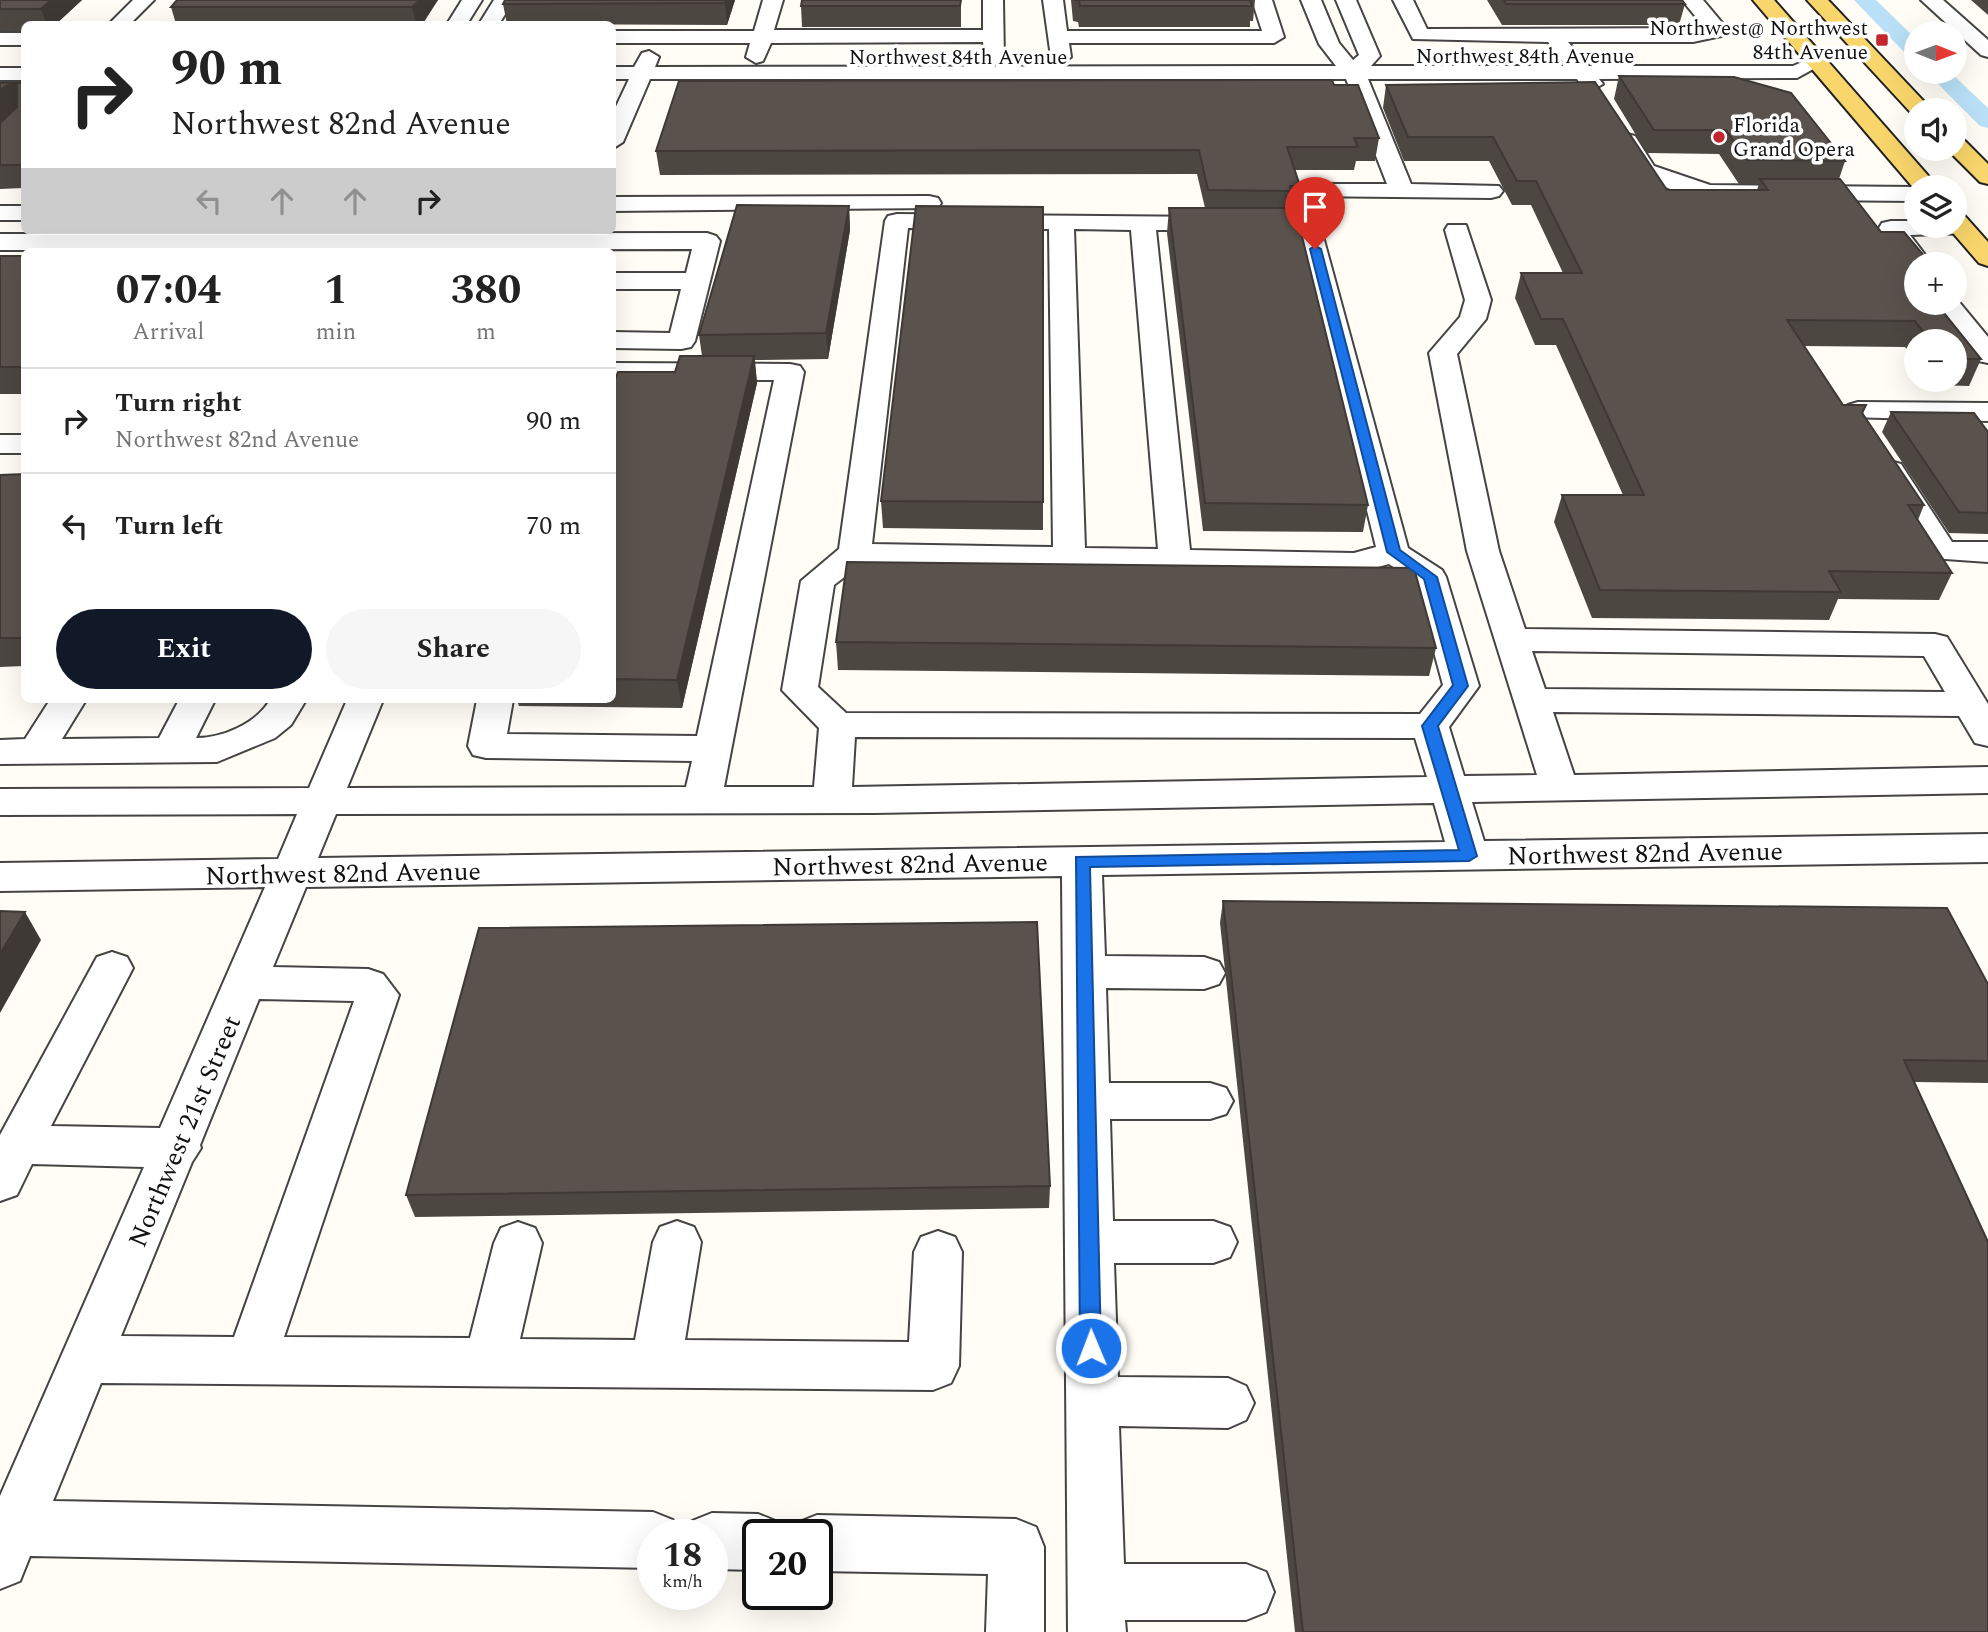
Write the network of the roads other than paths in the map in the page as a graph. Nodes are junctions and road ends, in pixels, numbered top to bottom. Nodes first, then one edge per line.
1 (144, 0) edge
2 (472, 0) edge
3 (504, 0) edge
4 (773, 0) edge
5 (993, 0) edge
6 (1054, 0) edge
7 (1262, 0) edge
8 (1311, 0) edge
9 (1346, 0) edge
10 (1403, 0) edge
11 (1692, 0) edge
12 (1763, 0) edge
13 (1931, 0) edge
14 (1807, 9) edge
15 (122, 21) edge
16 (459, 21) edge
17 (491, 21) edge
18 (1554, 36) junction
19 (616, 37) edge
20 (0, 39) edge
21 (21, 39) edge
22 (759, 47) junction
23 (1060, 47) junction
24 (1988, 51) edge
25 (1823, 53) junction
26 (994, 55) junction
27 (1565, 55) junction
28 (1370, 56) junction
29 (0, 58) edge
30 (21, 58) edge
31 (616, 62) edge
32 (1147, 64) junction
33 (1345, 64) junction
34 (1529, 72) junction
35 (21, 74) edge
36 (0, 75) edge
37 (616, 75) edge
38 (634, 82) edge
39 (1595, 89) junction
40 (0, 92) edge
41 (21, 92) edge
42 (1153, 94) edge
43 (1182, 94) edge
44 (1265, 94) edge
45 (1335, 94) edge
46 (1363, 94) junction
47 (1390, 94) edge
48 (1767, 94) edge
49 (661, 95) dead end
50 (1543, 95) edge
51 (1908, 98) edge
52 (1904, 102) edge
53 (1618, 126) edge
54 (616, 131) edge
55 (1967, 156) edge
56 (1854, 173) dead end
57 (1917, 175) edge
58 (1988, 177) edge
59 (1307, 191) dead end
60 (1402, 191) junction
61 (1491, 191) dead end
62 (1904, 194) edge
63 (1870, 195) junction
64 (1176, 202) dead end
65 (616, 204) edge
66 (21, 213) edge
67 (0, 214) edge
68 (1061, 222) junction
69 (1143, 222) junction
70 (1967, 226) edge
71 (1904, 227) edge
72 (1988, 229) edge
73 (1457, 230) dead end
74 (1967, 234) edge
75 (1, 243) edge
76 (560, 245) edge
77 (103, 246) edge
78 (196, 246) edge
79 (260, 246) edge
80 (375, 246) edge
81 (456, 246) edge
82 (1910, 252) edge
83 (1988, 258) edge
84 (616, 281) edge
85 (697, 281) junction
86 (1957, 315) edge
87 (616, 340) edge
88 (1988, 355) edge
89 (616, 371) edge
90 (1858, 411) edge
91 (1988, 412) edge
92 (0, 444) edge
93 (21, 444) edge
94 (1876, 449) edge
95 (1394, 552) junction
96 (1988, 552) edge
97 (855, 553) junction
98 (1069, 557) junction
99 (1175, 560) junction
100 (1511, 640) junction
101 (1531, 701) junction
102 (65, 703) edge
103 (195, 703) edge
104 (286, 703) edge
105 (364, 703) edge
106 (494, 703) edge
107 (1970, 704) junction
108 (838, 725) junction
109 (1430, 726) junction
110 (1988, 734) edge
111 (712, 750) junction
112 (18, 752) edge
113 (170, 752) junction
114 (1988, 780) edge
115 (1560, 788) junction
116 (1451, 790) junction
117 (832, 800) junction
118 (324, 801) junction
119 (702, 801) junction
120 (0, 802) edge
121 (1984, 855) edge
122 (1469, 856) junction
123 (1082, 861) junction
124 (293, 874) junction
125 (0, 877) edge
126 (112, 968) dead end
127 (1083, 972) junction
128 (1204, 974) dead end
129 (247, 983) junction
130 (1086, 1101) junction
131 (1210, 1101) dead end
132 (178, 1147) junction
133 (9, 1163) edge
134 (677, 1242) dead end
135 (1089, 1242) junction
136 (1213, 1242) dead end
137 (518, 1243) dead end
138 (938, 1252) dead end
139 (85, 1359) junction
140 (251, 1360) junction
141 (489, 1363) junction
142 (656, 1364) junction
143 (1092, 1401) junction
144 (1228, 1404) dead end
145 (637, 1540) edge
146 (7, 1544) edge
147 (833, 1544) edge
148 (1246, 1592) dead end
149 (1096, 1612) edge
150 (1015, 1632) edge

1 - 15 street
2 - 16 street
3 - 17 street
4 - 22 street
5 - 26 street
6 - 23 street
7 - 23 street
8 - 33 street
9 - 28 street
10 - 18 street
11 - 18 street
12 - 25 main road
13 - 24 street
14 - 51 main road
18 - 27 street
19 - 22 street
20 - 21 street
22 - 26 street, Northwest 84th Avenue
22 - 38 street, Northwest 84th Avenue
23 - 26 street, Northwest 84th Avenue
23 - 32 street, Northwest 84th Avenue
25 - 27 street, Northwest 84th Avenue
25 - 39 street, Northwest 84th Avenue
25 - 52 main road
25 - 57 main road
26 - 32 street, Northwest 84th Avenue
26 - 38 street, Northwest 84th Avenue
27 - 28 street, Northwest 84th Avenue
27 - 39 street
28 - 33 street, Northwest 84th Avenue
29 - 30 street
31 - 38 street, Northwest 84th Avenue
32 - 33 street, Northwest 84th Avenue
32 - 42 street
33 - 34 street, Northwest 84th Avenue
33 - 46 street
34 - 39 street, Northwest 84th Avenue
34 - 50 street
35 - 36 street
37 - 38 street, Northwest 84th Avenue
38 - 49 street
38 - 54 street
39 - 48 street
40 - 41 street
43 - 44 street
45 - 46 street
46 - 47 street
46 - 60 street
53 - 63 street
55 - 58 main road
56 - 63 street
59 - 60 street
60 - 61 street
62 - 63 street
64 - 65 street
66 - 67 street
68 - 69 street
68 - 97 street
68 - 98 street
69 - 95 street
69 - 99 street
70 - 72 main road
71 - 82 street
73 - 100 street
74 - 83 main road
75 - 77 street
76 - 81 street
76 - 85 street
77 - 78 street
78 - 79 street
79 - 80 street
80 - 81 street
84 - 85 street
85 - 87 street
86 - 88 street
89 - 111 street
90 - 91 street
92 - 93 street
94 - 96 street
95 - 99 street
95 - 109 street
97 - 98 street
97 - 108 street
98 - 99 street
100 - 101 street
100 - 107 street
101 - 107 street
101 - 115 street
102 - 112 street
103 - 113 street
104 - 113 street
105 - 118 street, Northwest 21st Street
106 - 111 street
107 - 110 street
108 - 109 street
108 - 117 street
109 - 116 street
111 - 119 street
112 - 113 street
114 - 115 street
115 - 116 street
116 - 117 street
116 - 122 street
117 - 119 street
118 - 119 street
118 - 120 street
118 - 124 street, Northwest 21st Street
121 - 122 street, Northwest 82nd Avenue
122 - 123 street, Northwest 82nd Avenue
123 - 124 street, Northwest 82nd Avenue
123 - 127 street
124 - 125 street, Northwest 82nd Avenue
124 - 129 street, Northwest 21st Street
126 - 133 street
127 - 128 street
127 - 130 street
129 - 132 street, Northwest 21st Street
129 - 140 street
130 - 131 street
130 - 135 street
132 - 133 street
132 - 139 street, Northwest 21st Street
134 - 142 street
135 - 136 street
135 - 143 street
137 - 141 street
138 - 142 street
139 - 140 street
139 - 146 street, Northwest 21st Street
140 - 141 street
141 - 142 street
143 - 144 street
143 - 149 street
145 - 146 street
147 - 150 street
148 - 149 street

